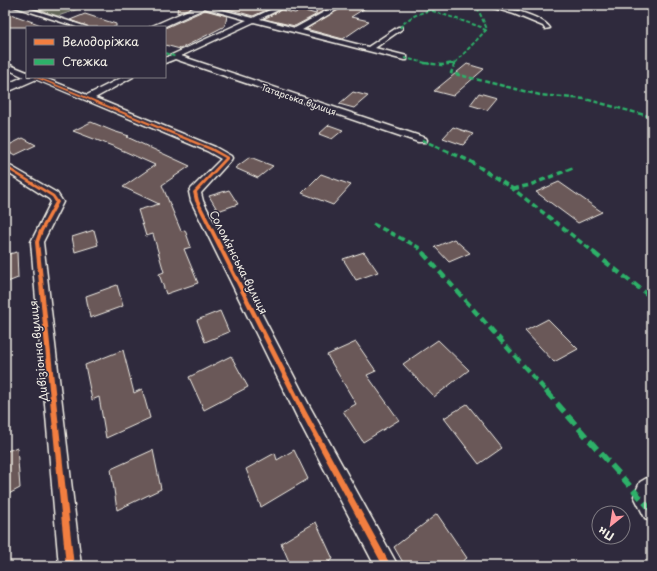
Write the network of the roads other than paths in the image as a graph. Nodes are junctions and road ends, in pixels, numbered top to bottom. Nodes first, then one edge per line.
1 (12, 5) edge
2 (285, 5) edge
3 (342, 5) edge
4 (487, 5) edge
5 (202, 6) edge
6 (251, 20) junction
7 (81, 26) edge
8 (157, 26) edge
9 (400, 28) dead end
10 (547, 28) dead end
11 (295, 32) junction
12 (368, 50) junction
13 (176, 57) junction
14 (404, 58) dead end
15 (166, 62) edge
16 (5, 65) edge
17 (26, 75) edge
18 (29, 78) edge
19 (34, 78) edge
20 (127, 78) edge
21 (5, 89) edge
22 (89, 98) junction
23 (422, 140) dead end
24 (5, 166) edge
25 (652, 485) edge
26 (652, 511) edge
27 (70, 566) edge
28 (387, 566) edge

1 - 7 street
2 - 6 street
3 - 11 street
4 - 10 street
5 - 6 street
5 - 8 street
6 - 11 street
6 - 13 street
9 - 12 street
11 - 12 street
12 - 14 street
13 - 15 street
13 - 23 street, Татарська вулиця
16 - 17 street, Соломʼянська вулиця
18 - 21 street
19 - 22 street, Соломʼянська вулиця
20 - 22 street
22 - 28 street, Соломʼянська вулиця
24 - 27 street, Дивізіонна вулиця
25 - 26 street

